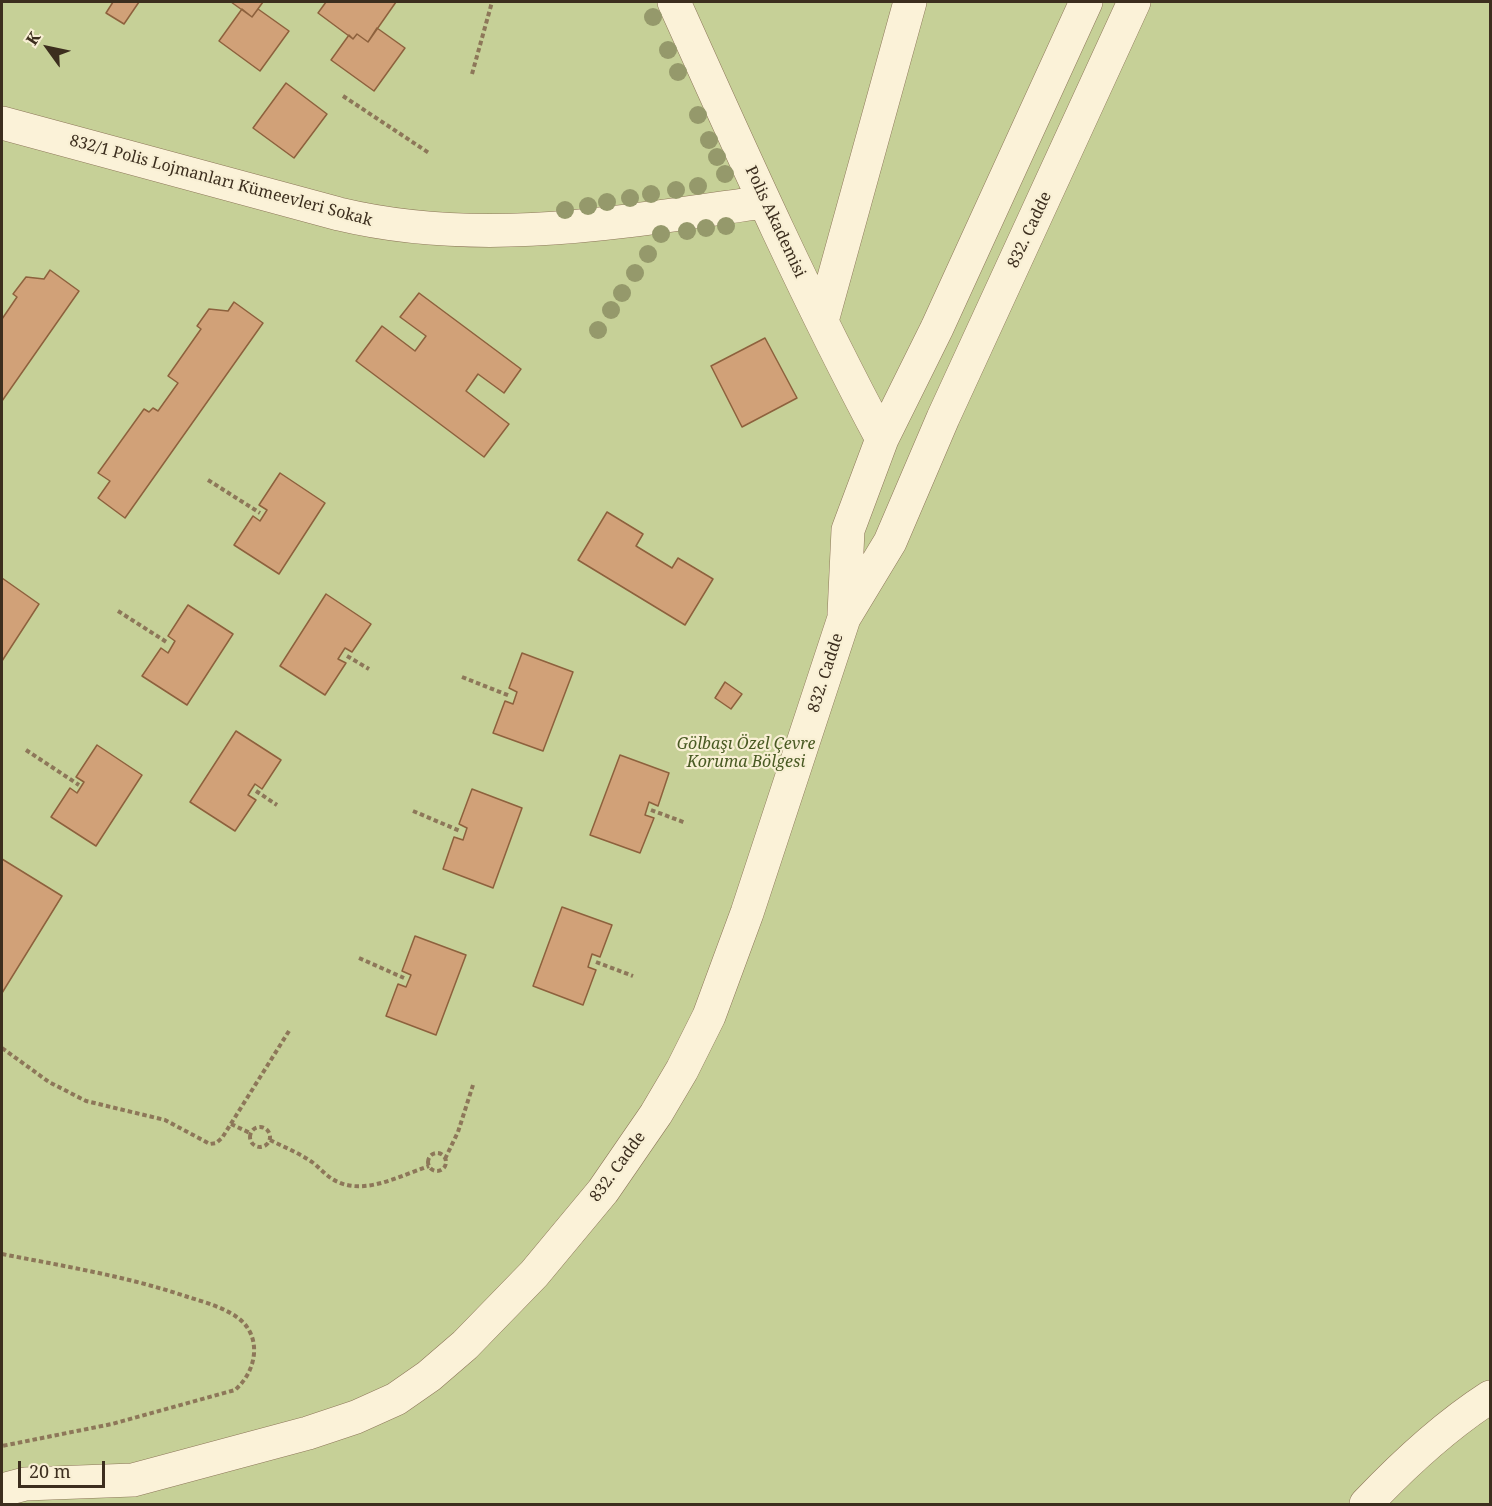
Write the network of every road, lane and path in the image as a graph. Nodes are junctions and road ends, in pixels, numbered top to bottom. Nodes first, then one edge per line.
1 (492, 2) edge
2 (674, 2) edge
3 (910, 2) edge
4 (1086, 2) edge
5 (1134, 2) edge
6 (472, 74) dead end
7 (343, 96) dead end
8 (2, 123) edge
9 (429, 153) dead end
10 (764, 202) junction
11 (822, 321) junction
12 (882, 439) junction
13 (208, 480) dead end
14 (260, 513) dead end
15 (118, 611) dead end
16 (844, 618) junction
17 (168, 644) dead end
18 (347, 656) dead end
19 (369, 669) dead end
20 (462, 677) dead end
21 (510, 696) dead end
22 (26, 750) dead end
23 (79, 785) dead end
24 (256, 791) dead end
25 (277, 805) dead end
26 (651, 810) dead end
27 (413, 811) dead end
28 (686, 823) dead end
29 (460, 831) dead end
30 (359, 958) dead end
31 (596, 962) dead end
32 (633, 976) dead end
33 (404, 978) dead end
34 (290, 1031) dead end
35 (2, 1048) edge
36 (473, 1085) dead end
37 (231, 1124) junction
38 (250, 1133) junction
39 (270, 1140) junction
40 (445, 1159) junction
41 (429, 1166) junction
42 (2, 1254) edge
43 (1491, 1396) edge
44 (2, 1446) edge
45 (134, 1480) junction
46 (2, 1490) edge
47 (77, 1504) edge
48 (1366, 1504) edge

1 - 6 path
2 - 10 street, Polis Akademisi
3 - 11 street
4 - 12 street, 832. Cadde
5 - 16 street, 832. Cadde
7 - 9 path
8 - 10 street, 832/1 Polis Lojmanları Kümeevleri Sokak
10 - 11 street, Polis Akademisi
11 - 12 street, Polis Akademisi
12 - 16 street, 832. Cadde
13 - 14 path
15 - 17 path
16 - 45 street, 832. Cadde
18 - 19 path
20 - 21 path
22 - 23 path
24 - 25 path
26 - 28 path
27 - 29 path
30 - 33 path
31 - 32 path
34 - 37 path
35 - 37 path
36 - 40 path
37 - 38 path
38 - 39 path
38 - 39 path
39 - 41 path
40 - 41 path
40 - 41 path
42 - 44 path
43 - 48 street
45 - 46 street, 832. Cadde
45 - 47 street, 832. Cadde

